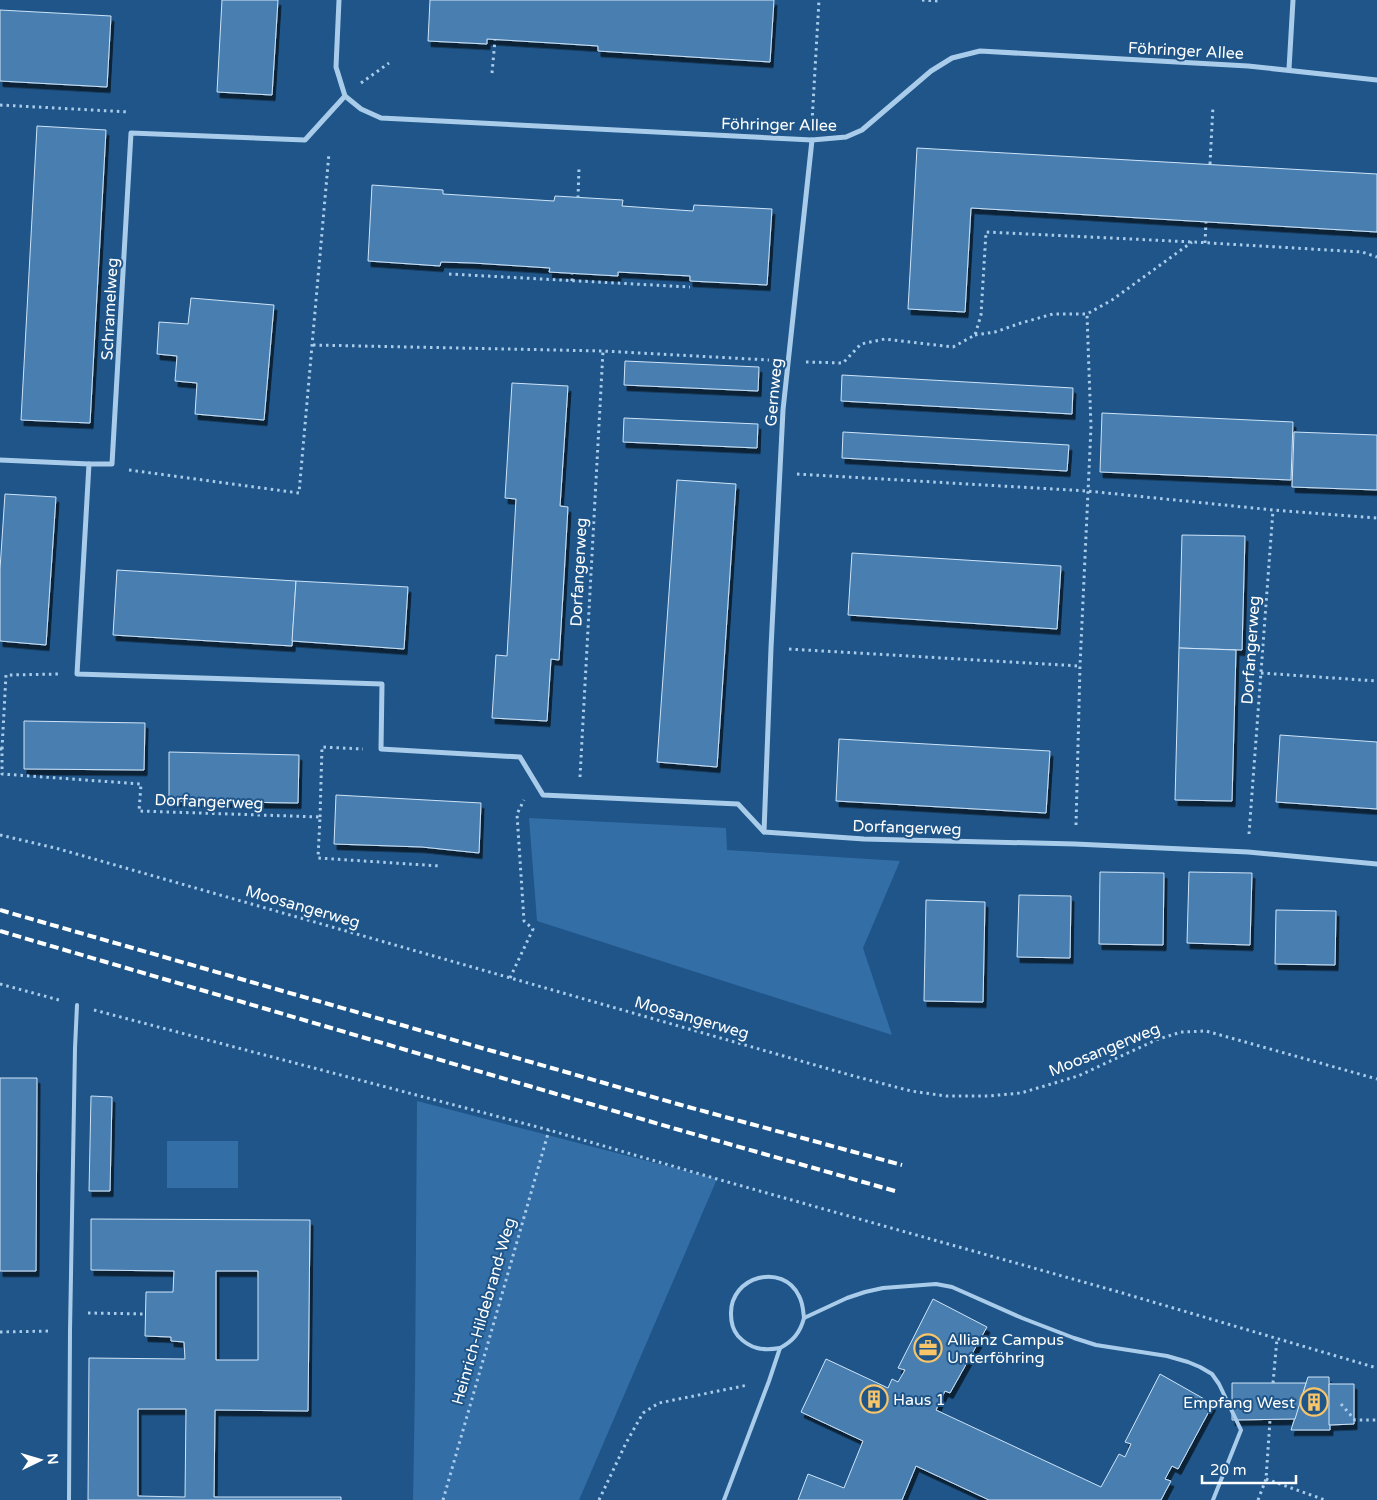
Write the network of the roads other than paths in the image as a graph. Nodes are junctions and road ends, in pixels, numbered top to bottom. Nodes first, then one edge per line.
1 (339, 0) edge
2 (1293, 0) edge
3 (1288, 70) junction
4 (1377, 80) edge
5 (345, 96) junction
6 (812, 140) junction
7 (0, 460) edge
8 (89, 464) junction
9 (764, 832) junction
10 (1377, 864) edge
11 (76, 1005) road end
12 (804, 1318) junction
13 (780, 1348) junction
14 (69, 1500) edge
15 (724, 1500) edge
16 (1213, 1500) edge

1 - 5 street
2 - 3 street
3 - 4 street, Föhringer Allee
3 - 6 street, Föhringer Allee
5 - 6 street, Föhringer Allee
5 - 8 street, Schramelweg
6 - 9 street, Gernweg
7 - 8 street
8 - 9 street
9 - 10 street, Dorfangerweg
11 - 14 lane
12 - 13 lane
12 - 13 lane
12 - 16 lane
13 - 15 lane

